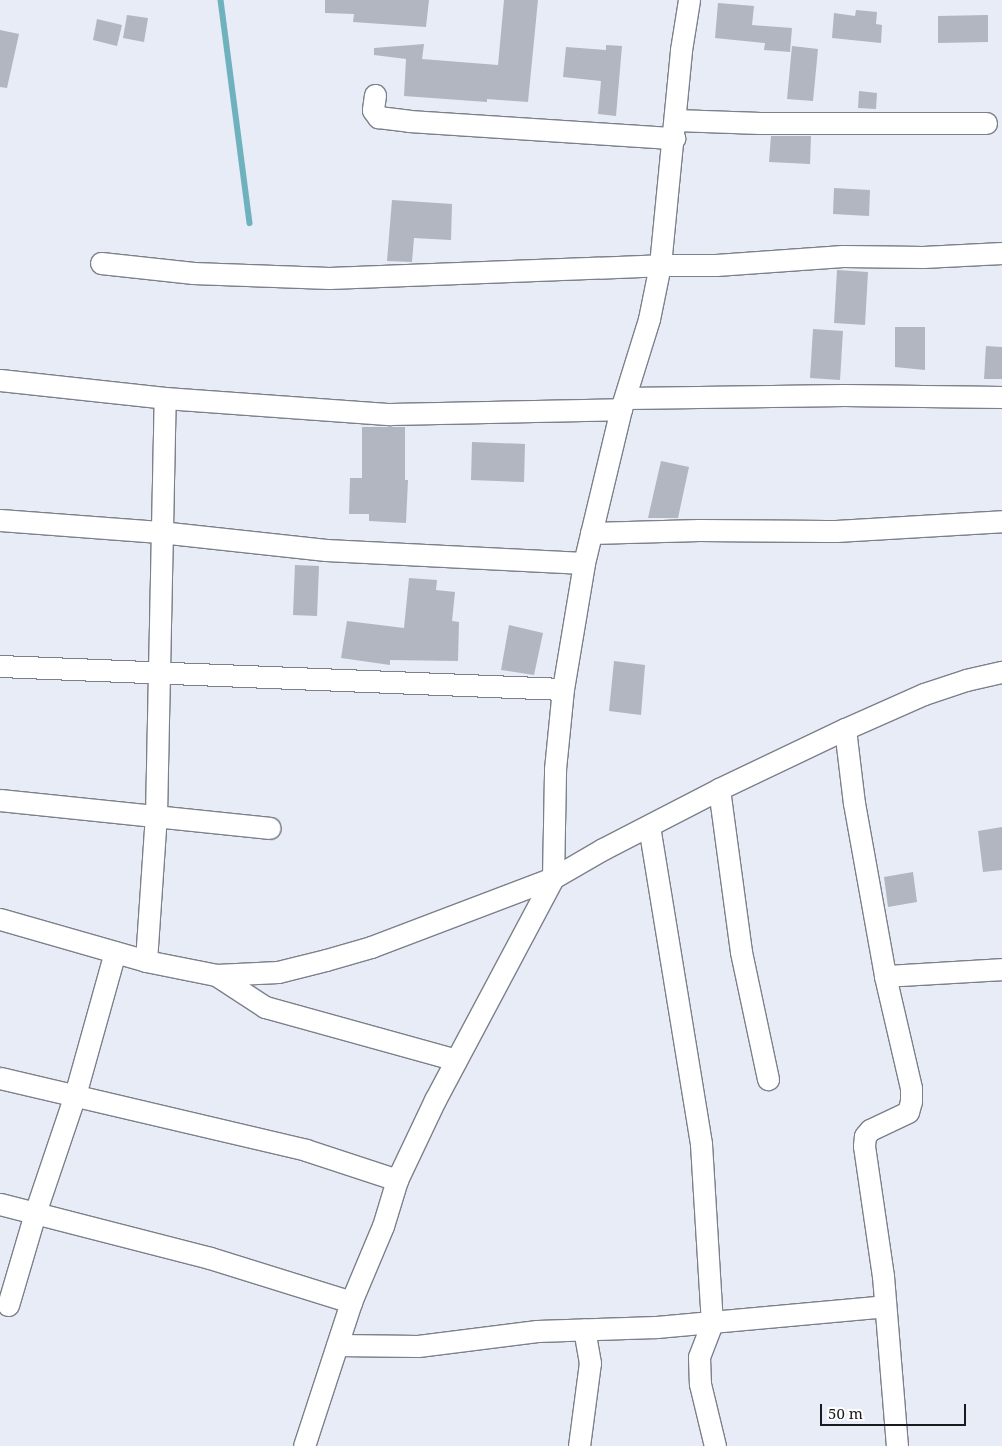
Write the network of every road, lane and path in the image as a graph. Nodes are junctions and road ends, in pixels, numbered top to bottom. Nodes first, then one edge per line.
1 (689, 0) edge
2 (376, 95) dead end
3 (986, 123) dead end
4 (675, 129) junction
5 (1002, 253) edge
6 (101, 263) dead end
7 (660, 265) junction
8 (0, 380) edge
9 (1002, 397) edge
10 (165, 398) junction
11 (624, 404) junction
12 (0, 520) edge
13 (1002, 521) edge
14 (160, 532) junction
15 (592, 533) junction
16 (584, 563) junction
17 (0, 666) edge
18 (1002, 672) edge
19 (159, 674) junction
20 (563, 688) junction
21 (845, 729) junction
22 (718, 789) junction
23 (0, 800) edge
24 (156, 815) junction
25 (649, 826) junction
26 (270, 828) dead end
27 (553, 878) junction
28 (0, 919) edge
29 (115, 952) junction
30 (146, 961) junction
31 (1002, 969) edge
32 (216, 975) junction
33 (885, 976) junction
34 (456, 1060) junction
35 (0, 1078) edge
36 (768, 1079) dead end
37 (75, 1095) junction
38 (397, 1180) junction
39 (0, 1204) edge
40 (35, 1213) junction
41 (351, 1302) junction
42 (8, 1305) dead end
43 (885, 1306) junction
44 (712, 1323) junction
45 (584, 1330) junction
46 (337, 1345) junction
47 (304, 1446) edge
48 (580, 1446) edge
49 (715, 1446) edge
50 (897, 1446) edge

1 - 4 street
2 - 4 street
3 - 4 street
4 - 7 street
5 - 7 street
6 - 7 street
7 - 11 street
8 - 10 street
9 - 11 street
10 - 11 street
10 - 14 street
11 - 15 street
12 - 14 street
13 - 15 street
14 - 16 street
14 - 19 street
15 - 16 street
16 - 20 street
17 - 19 street
18 - 21 street
19 - 20 street
19 - 24 street
20 - 27 street
21 - 22 street
21 - 33 street
22 - 25 street
22 - 36 street
23 - 24 street
24 - 26 street
24 - 30 street
25 - 27 street
25 - 44 street
27 - 32 street
27 - 34 street
28 - 29 street
29 - 30 street
29 - 37 street
30 - 32 street
31 - 33 street
32 - 34 street
33 - 43 street
34 - 38 street
35 - 37 street
37 - 38 street
37 - 40 street
38 - 41 street
39 - 40 street
40 - 41 street
40 - 42 street
41 - 46 street
43 - 44 street
43 - 50 street
44 - 45 street
44 - 49 street
45 - 46 street
45 - 48 street
46 - 47 street

